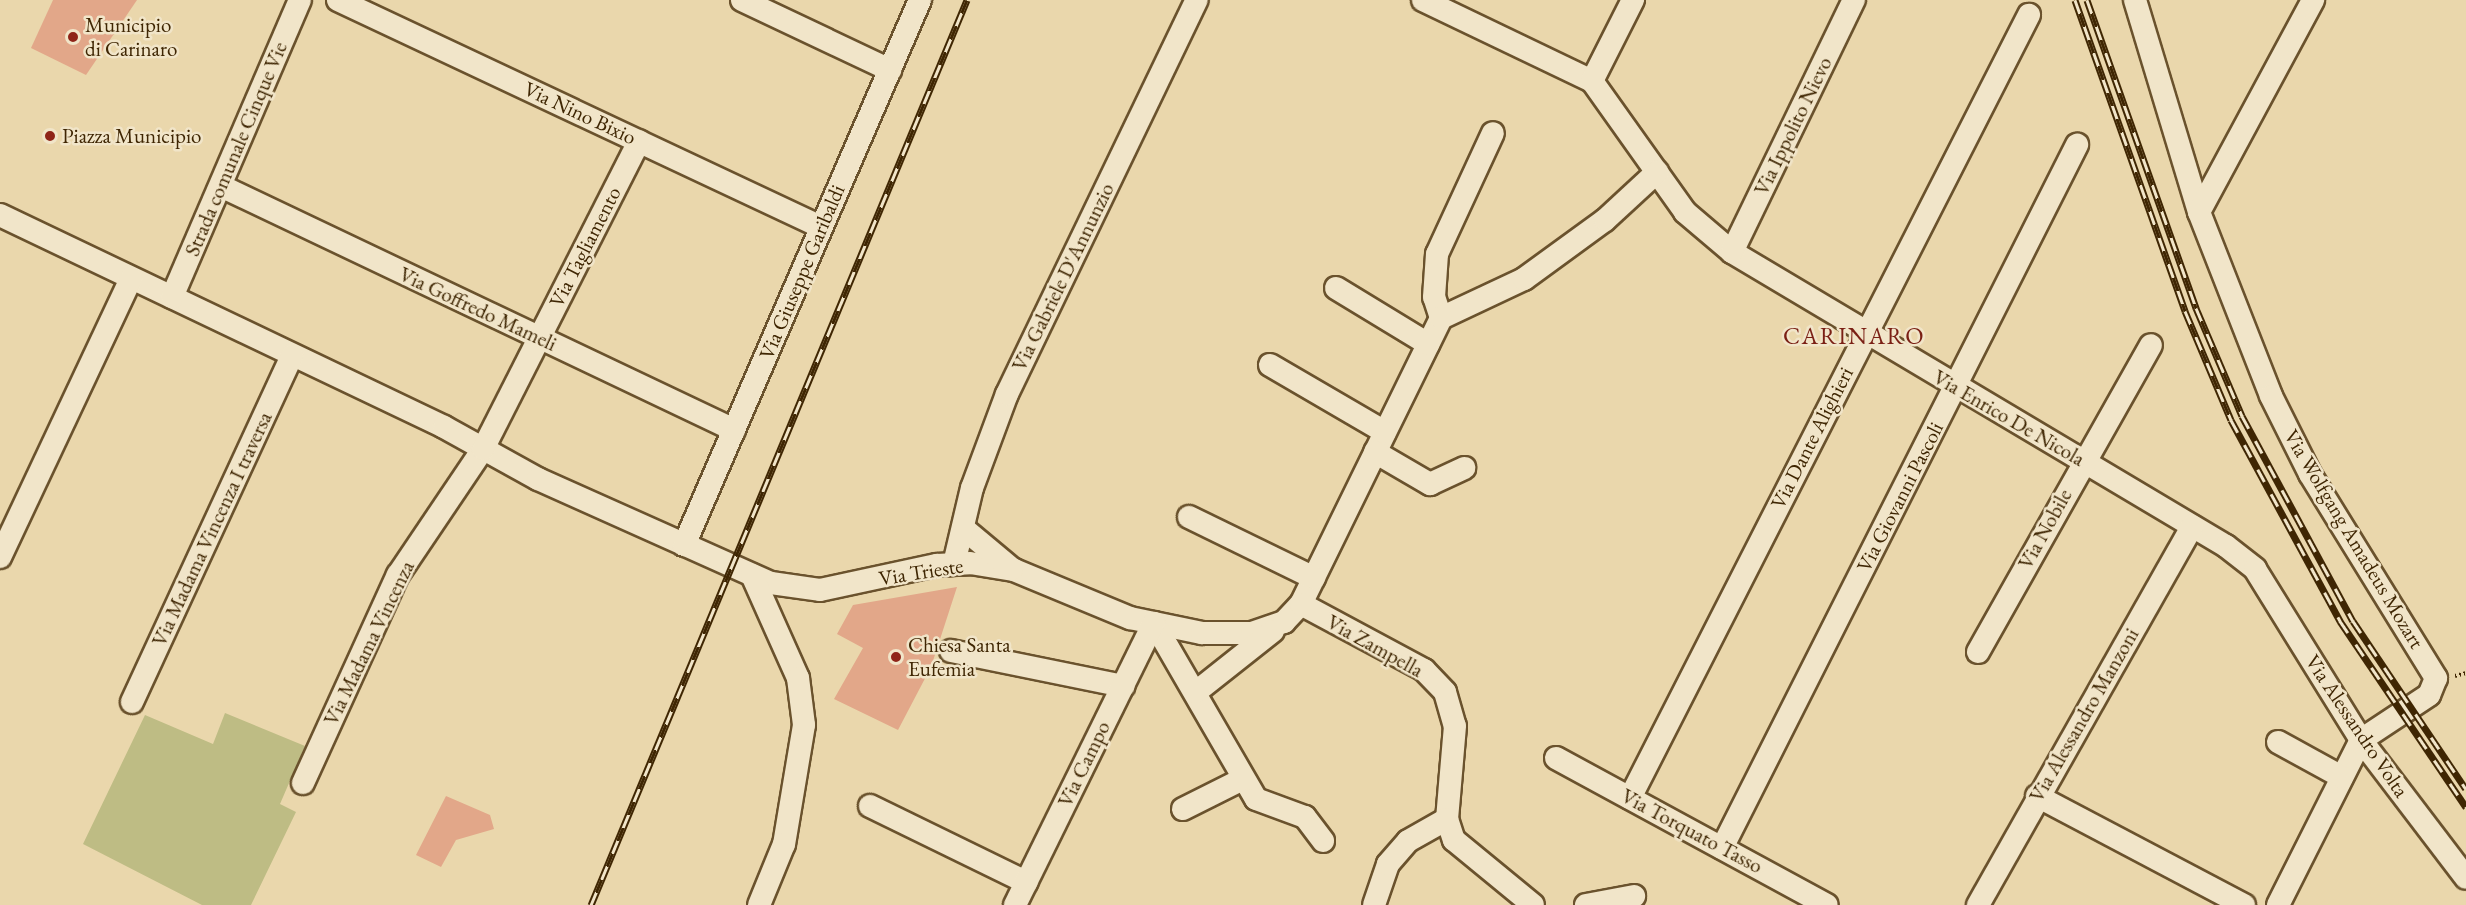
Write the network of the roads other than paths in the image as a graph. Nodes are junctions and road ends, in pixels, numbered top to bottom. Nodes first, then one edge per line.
1 (300, 0) edge
2 (338, 0) edge
3 (742, 0) edge
4 (920, 0) edge
5 (1197, 0) edge
6 (1423, 0) edge
7 (1634, 0) edge
8 (1854, 0) edge
9 (2135, 0) edge
10 (2313, 0) edge
11 (2029, 15) dead end
12 (890, 70) junction
13 (1592, 81) junction
14 (1493, 133) dead end
15 (639, 141) junction
16 (2077, 145) dead end
17 (1657, 172) junction
18 (223, 187) junction
19 (2199, 212) junction
20 (0, 215) edge
21 (821, 227) junction
22 (1732, 252) junction
23 (131, 278) junction
24 (1336, 288) dead end
25 (172, 297) junction
26 (1441, 318) junction
27 (1864, 334) junction
28 (539, 338) junction
29 (1428, 344) junction
30 (2151, 345) dead end
31 (292, 355) junction
32 (1270, 365) dead end
33 (1956, 387) junction
34 (734, 430) junction
35 (1380, 442) junction
36 (483, 449) junction
37 (2083, 460) junction
38 (1464, 468) dead end
39 (1189, 517) dead end
40 (2192, 526) junction
41 (963, 528) junction
42 (684, 544) junction
43 (0, 557) edge
44 (954, 564) junction
45 (2255, 569) joint
46 (1014, 570) junction
47 (752, 575) junction
48 (1314, 578) junction
49 (1301, 604) junction
50 (1284, 622) junction
51 (1154, 623) junction
52 (951, 651) dead end
53 (1978, 652) dead end
54 (1122, 686) junction
55 (1196, 692) junction
56 (132, 702) dead end
57 (2361, 740) junction
58 (2278, 742) dead end
59 (1556, 758) dead end
60 (2342, 777) junction
61 (1242, 779) junction
62 (303, 783) dead end
63 (2037, 796) junction
64 (1630, 798) junction
65 (870, 806) dead end
66 (1184, 809) dead end
67 (1447, 819) junction
68 (1323, 841) dead end
69 (1722, 848) junction
70 (2466, 878) edge
71 (1026, 882) junction
72 (1634, 896) dead end
73 (759, 905) edge
74 (1015, 905) edge
75 (1374, 905) edge
76 (1533, 905) edge
77 (1586, 905) edge
78 (1827, 905) edge
79 (1978, 905) edge
80 (2244, 905) edge
81 (2278, 905) edge

1 - 18 street, Strada comunale Cinque Vie
2 - 15 street, Via Nino Bixio
3 - 12 street
4 - 12 street, Via Giuseppe Garibaldi
5 - 41 street, Via Gabriele D'Annunzio
6 - 13 street
7 - 13 street
8 - 22 street, Via Ippolito Nievo
9 - 19 street, Via Wolfgang Amadeus Mozart
10 - 19 street
11 - 27 street, Via Dante Alighieri
12 - 21 street, Via Giuseppe Garibaldi
13 - 17 street, Via Enrico De Nicola
14 - 26 street
15 - 21 street, Via Nino Bixio
15 - 28 street, Via Tagliamento
16 - 33 street, Via Giovanni Pascoli
17 - 22 street, Via Enrico De Nicola
17 - 26 street
18 - 25 street, Strada comunale Cinque Vie
18 - 28 street, Via Goffredo Mameli
19 - 57 street, Via Wolfgang Amadeus Mozart
20 - 23 street, Via Trieste
21 - 34 street, Via Giuseppe Garibaldi
22 - 27 street, Via Enrico De Nicola
23 - 25 street, Via Trieste
23 - 43 street
24 - 29 street
25 - 31 street, Via Trieste
26 - 29 street
27 - 33 street, Via Enrico De Nicola
27 - 64 street, Via Dante Alighieri
28 - 34 street, Via Goffredo Mameli
28 - 36 street, Via Tagliamento
29 - 35 street
30 - 37 street, Via Nobile
31 - 36 street, Via Trieste
31 - 56 street, Via Madama Vincenza I traversa
32 - 35 street
33 - 37 street, Via Enrico De Nicola
33 - 69 street, Via Giovanni Pascoli
34 - 42 street, Via Giuseppe Garibaldi
35 - 38 street
35 - 48 street
36 - 42 street, Via Trieste
36 - 62 street, Via Madama Vincenza
37 - 40 street, Via Enrico De Nicola
37 - 53 street, Via Nobile
39 - 48 street
40 - 45 street, Via Enrico De Nicola
40 - 63 street, Via Alessandro Manzoni
41 - 44 street, Via Gabriele D'Annunzio
41 - 46 street
42 - 47 street, Via Trieste
44 - 46 street, Via Trieste
44 - 47 street, Via Trieste
45 - 57 street, Via Alessandro Volta
46 - 51 street, Via Trieste
47 - 73 street
48 - 49 street
49 - 50 street
49 - 67 street, Via Zampella
50 - 51 street, Via Trieste
50 - 55 street
51 - 54 street, Via Campo
51 - 55 street
52 - 54 street
54 - 71 street, Via Campo
55 - 61 street
57 - 60 street
57 - 70 street, Via Alessandro Volta
58 - 60 street
59 - 64 street, Via Torquato Tasso
60 - 81 street
61 - 66 street
61 - 68 street
63 - 79 street, Via Alessandro Manzoni
63 - 80 street
64 - 69 street, Via Torquato Tasso
65 - 71 street
67 - 75 street
67 - 76 street
69 - 78 street, Via Torquato Tasso
71 - 74 street, Via Campo
72 - 77 street

